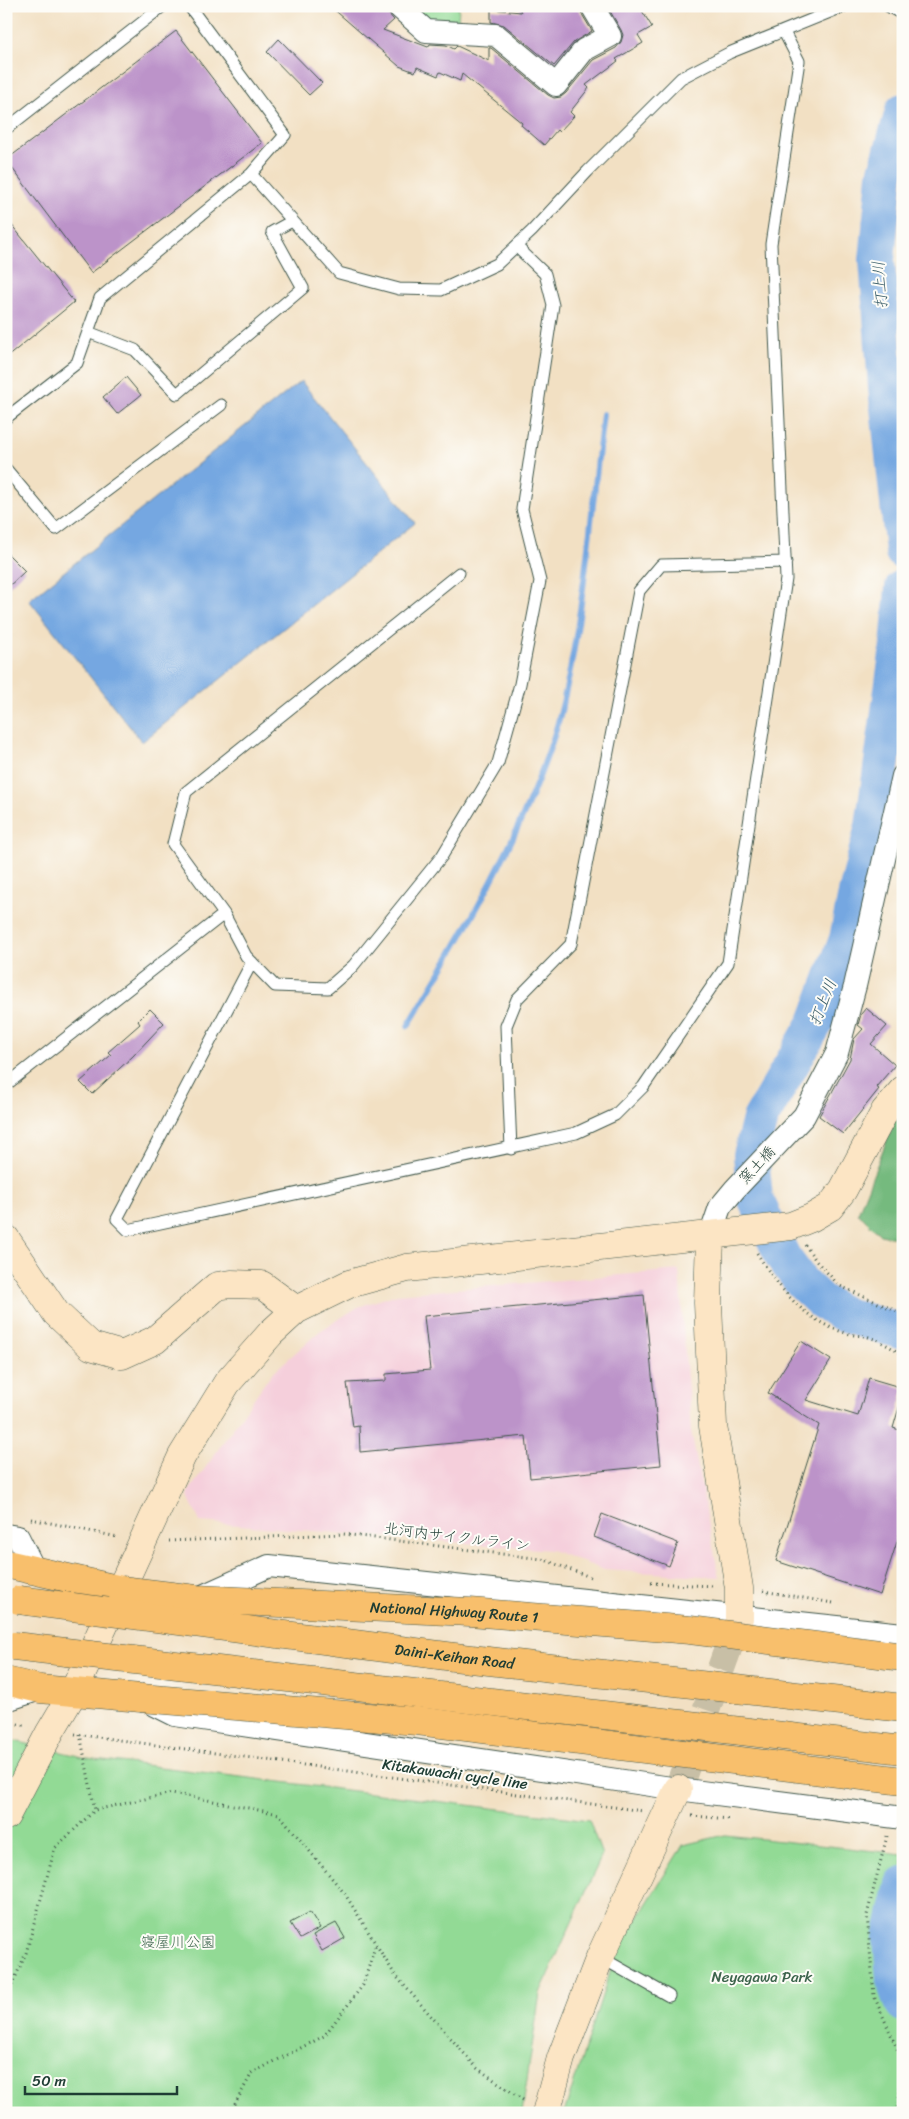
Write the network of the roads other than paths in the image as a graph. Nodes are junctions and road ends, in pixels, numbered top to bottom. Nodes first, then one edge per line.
1 (163, 6) edge
2 (189, 6) edge
3 (398, 6) edge
4 (592, 6) edge
5 (845, 6) edge
6 (888, 6) edge
7 (902, 14) edge
8 (784, 32) junction
9 (6, 129) edge
10 (251, 174) junction
11 (292, 221) junction
12 (516, 246) junction
13 (88, 332) junction
14 (220, 405) dead end
15 (6, 418) edge
16 (6, 469) edge
17 (786, 562) junction
18 (459, 573) dead end
19 (903, 776) edge
20 (224, 914) junction
21 (252, 962) junction
22 (6, 1084) edge
23 (903, 1090) edge
24 (511, 1149) junction
25 (710, 1236) junction
26 (6, 1238) edge
27 (296, 1310) junction
28 (6, 1535) edge
29 (6, 1564) edge
30 (35, 1571) junction
31 (121, 1590) junction
32 (13, 1599) edge
33 (196, 1599) junction
34 (739, 1618) junction
35 (903, 1634) edge
36 (10, 1645) edge
37 (903, 1657) edge
38 (6, 1681) edge
39 (40, 1689) junction
40 (73, 1693) junction
41 (141, 1698) junction
42 (6, 1700) edge
43 (903, 1708) edge
44 (903, 1750) edge
45 (903, 1780) edge
46 (678, 1789) junction
47 (6, 1816) edge
48 (895, 1825) edge
49 (600, 1957) junction
50 (669, 1996) dead end
51 (539, 2110) edge

1 - 9 lane
2 - 10 lane
3 - 4 street
5 - 8 lane
6 - 7 lane
8 - 12 lane
8 - 17 lane
10 - 11 lane
10 - 13 lane
11 - 12 lane
11 - 13 lane
12 - 21 lane
13 - 15 lane
14 - 16 lane
17 - 24 lane
17 - 24 lane
18 - 20 lane
19 - 25 street, 窯土橋
20 - 21 lane
20 - 22 lane
21 - 24 lane
23 - 25 street
25 - 27 street
25 - 34 street
26 - 27 street
27 - 31 street
28 - 30 street
29 - 30 highway, National Highway Route 1
30 - 31 highway, National Highway Route 1
31 - 33 highway, National Highway Route 1, bridge
31 - 40 street
32 - 43 highway, Daini-Keihan Road, bridge
33 - 34 street
33 - 37 highway, National Highway Route 1, bridge
34 - 35 street
36 - 44 highway, bridge
38 - 39 highway
39 - 40 highway
39 - 42 street
40 - 41 highway
40 - 47 street
41 - 45 highway, bridge
41 - 46 street
46 - 48 street
46 - 49 street
49 - 50 lane
49 - 51 street

